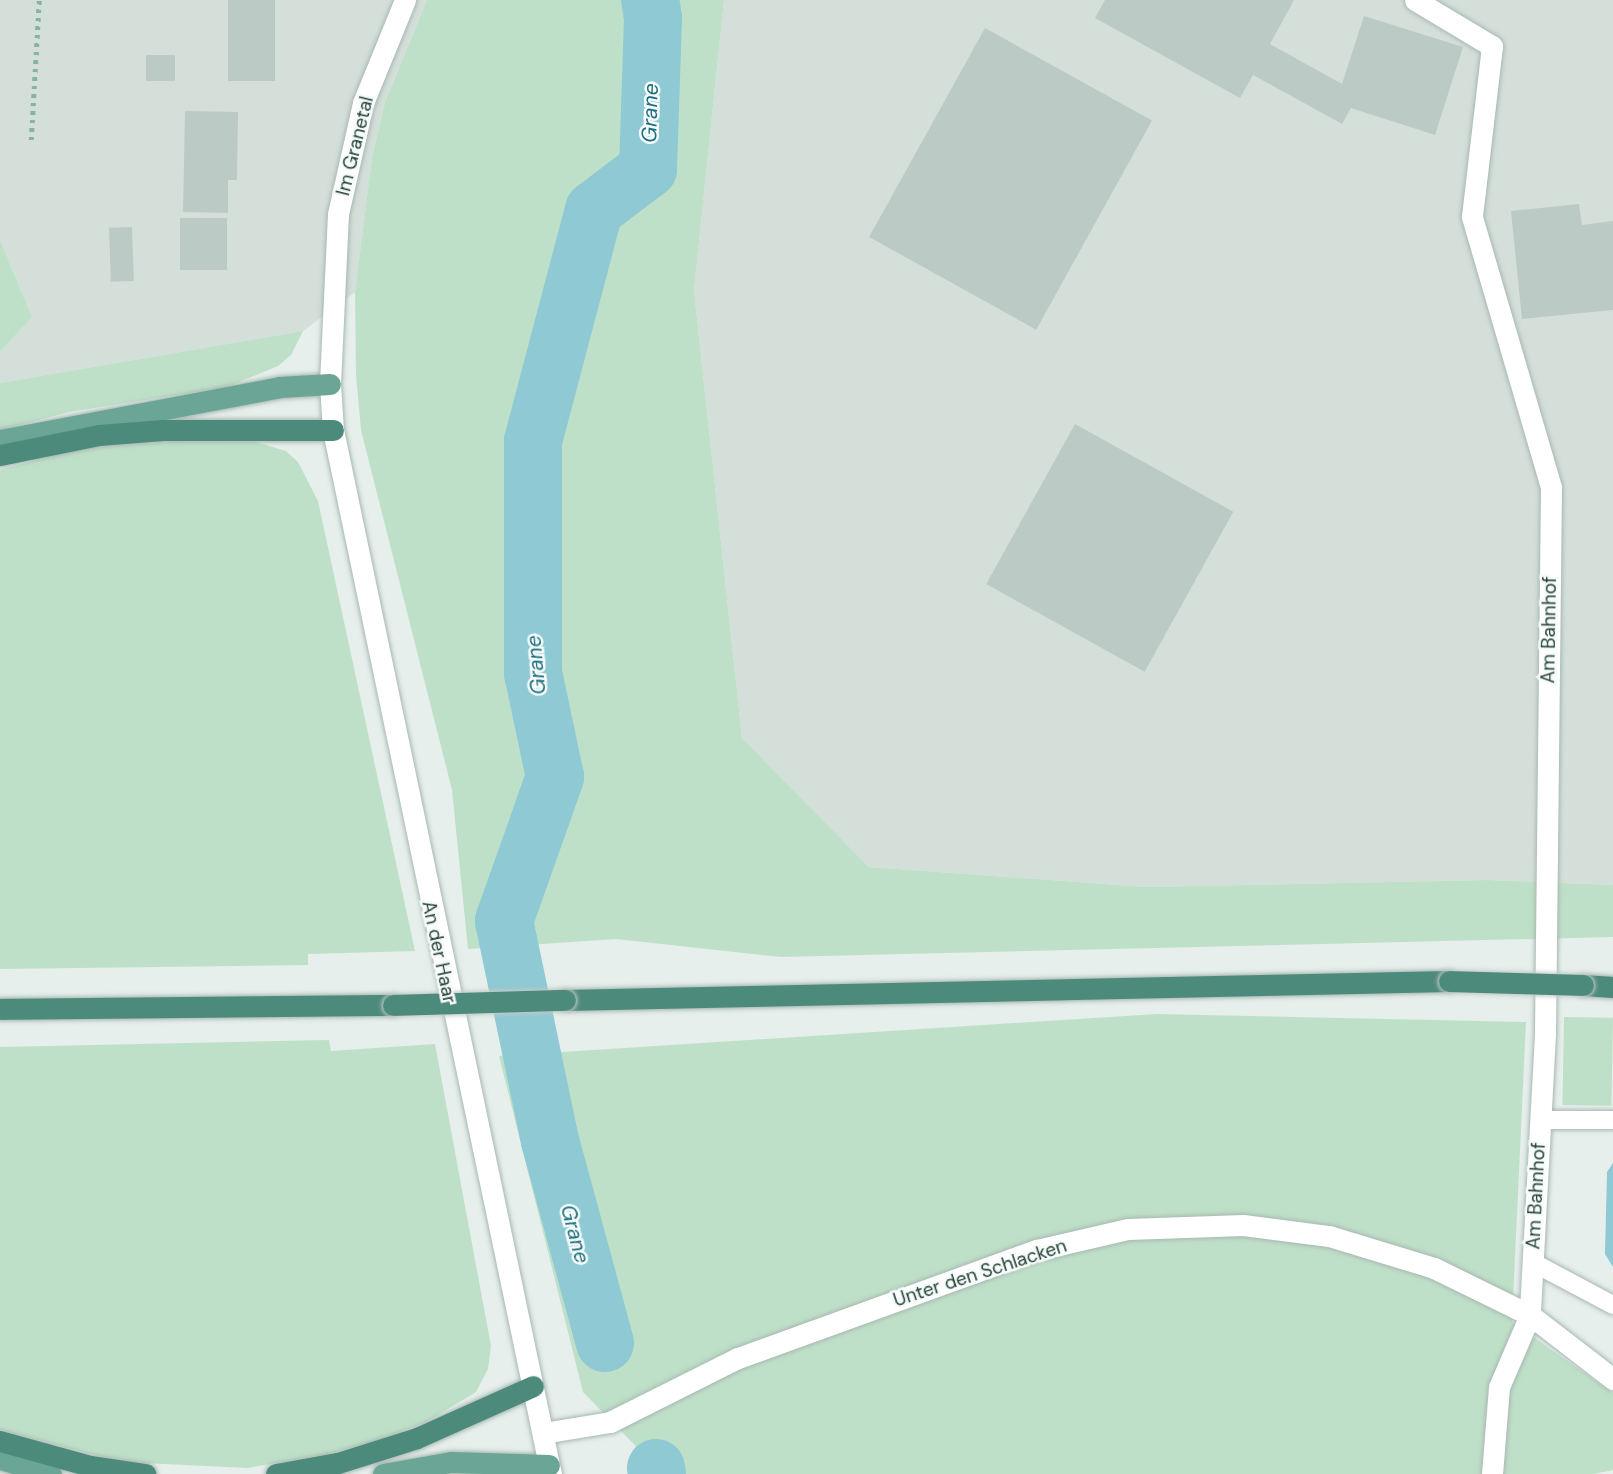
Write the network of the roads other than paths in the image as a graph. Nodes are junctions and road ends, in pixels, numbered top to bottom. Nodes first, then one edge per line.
1 (405, 0) edge
2 (1415, 0) edge
3 (330, 384) junction
4 (333, 430) junction
5 (0, 440) edge
6 (0, 455) edge
7 (1613, 987) edge
8 (0, 994) edge
9 (56, 1008) junction
10 (0, 1009) edge
11 (0, 1024) edge
12 (1540, 1120) junction
13 (1613, 1120) edge
14 (1532, 1262) junction
15 (1613, 1305) edge
16 (1530, 1315) junction
17 (1613, 1379) edge
18 (533, 1386) junction
19 (543, 1433) junction
20 (0, 1441) edge
21 (0, 1459) edge
22 (550, 1469) edge
23 (51, 1474) edge
24 (145, 1474) edge
25 (276, 1474) edge
26 (383, 1474) edge
27 (1492, 1474) edge

1 - 3 street, Im Granetal
2 - 12 street, Am Bahnhof
3 - 4 street, An der Haar
3 - 5 main road
4 - 6 highway
4 - 18 street, An der Haar
7 - 9 highway, bridge
8 - 9 highway
9 - 10 highway
9 - 11 highway
12 - 13 lane
12 - 14 street, Am Bahnhof
14 - 15 lane
14 - 16 street, Am Bahnhof
16 - 17 street, Unter den Schlacken
16 - 19 street, Unter den Schlacken
16 - 27 street
18 - 19 street, An der Haar
18 - 25 highway
19 - 22 street, An der Haar
20 - 24 highway
21 - 23 main road
22 - 26 main road

